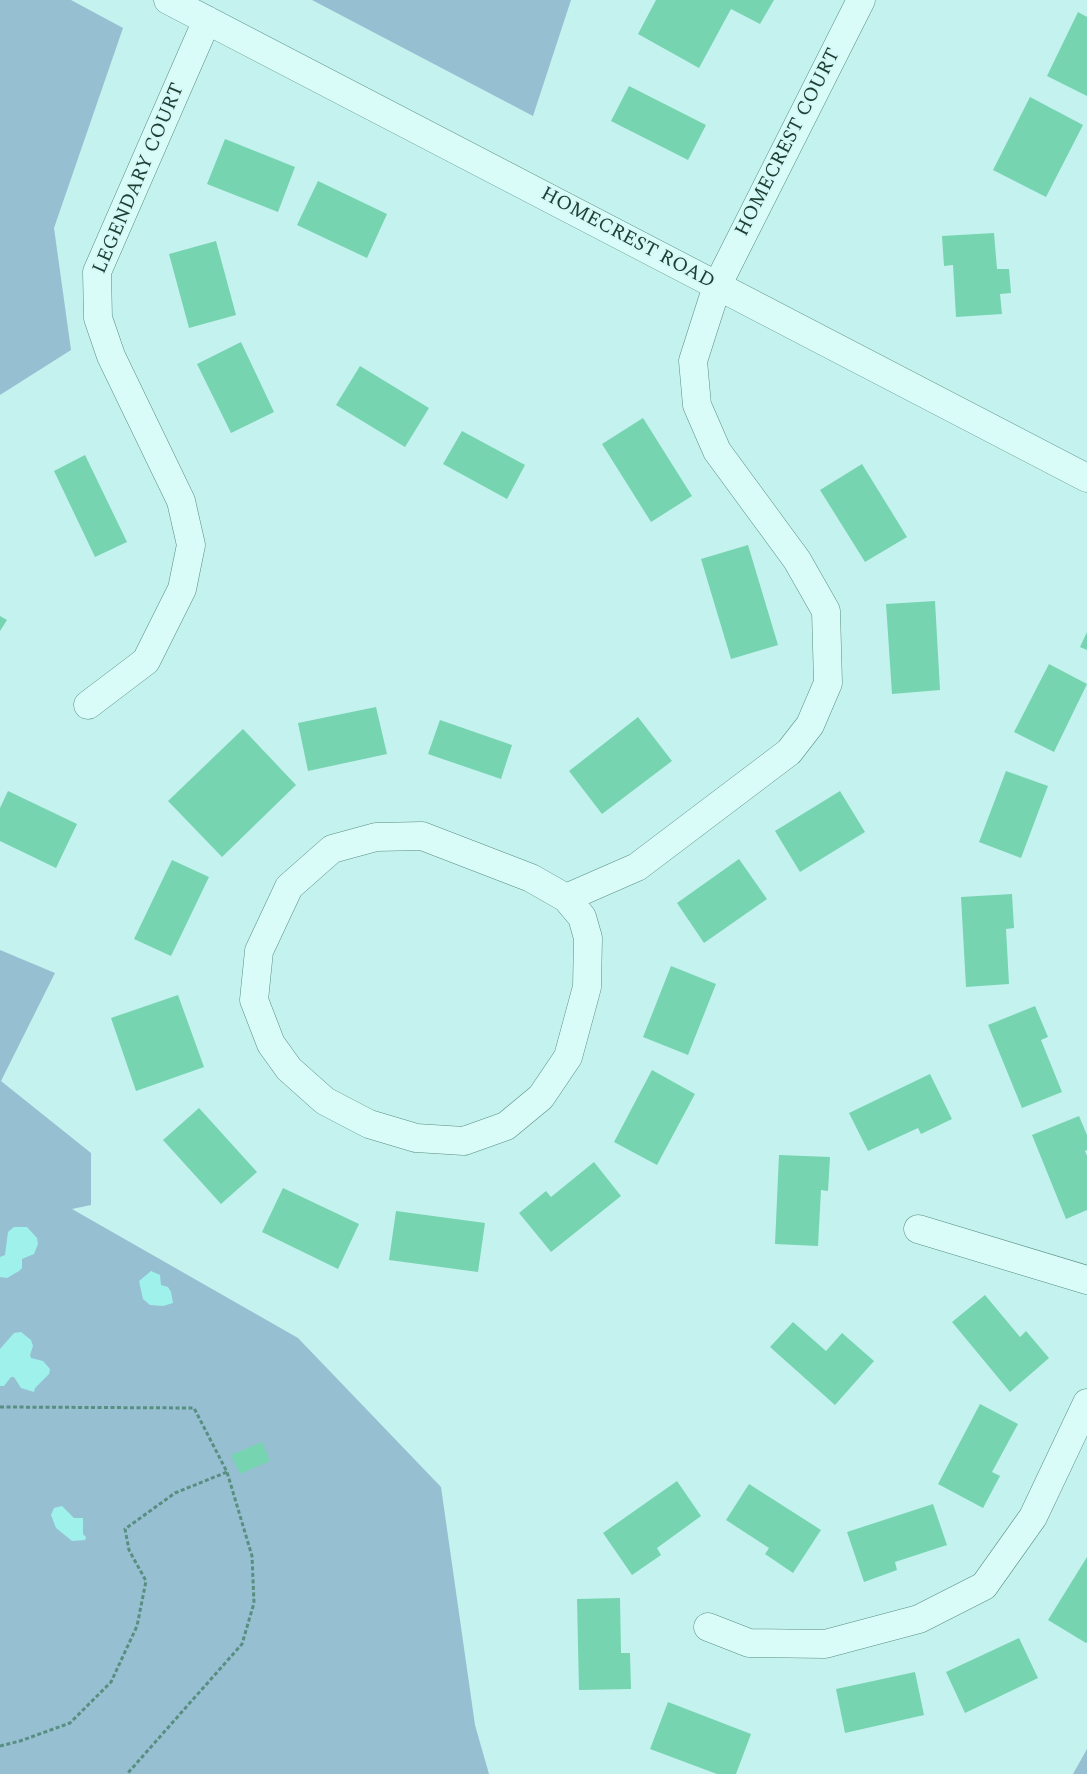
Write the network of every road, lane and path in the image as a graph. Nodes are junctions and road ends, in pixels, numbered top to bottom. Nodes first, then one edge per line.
1 (168, 0) edge
2 (861, 0) edge
3 (207, 20) junction
4 (717, 286) junction
5 (1087, 478) edge
6 (88, 705) dead end
7 (566, 898) junction
8 (918, 1229) dead end
9 (1087, 1280) edge
10 (1087, 1403) edge
11 (0, 1407) edge
12 (227, 1472) junction
13 (708, 1627) dead end
14 (0, 1746) edge
15 (127, 1774) edge

1 - 3 street, HOMECREST ROAD
2 - 4 street, HOMECREST COURT
3 - 4 street, HOMECREST ROAD
3 - 6 street, LEGENDARY COURT
4 - 5 street, HOMECREST ROAD
4 - 7 street, HOMECREST COURT
7 - 7 street
8 - 9 street
10 - 13 street
11 - 12 path
12 - 14 path
12 - 15 path

